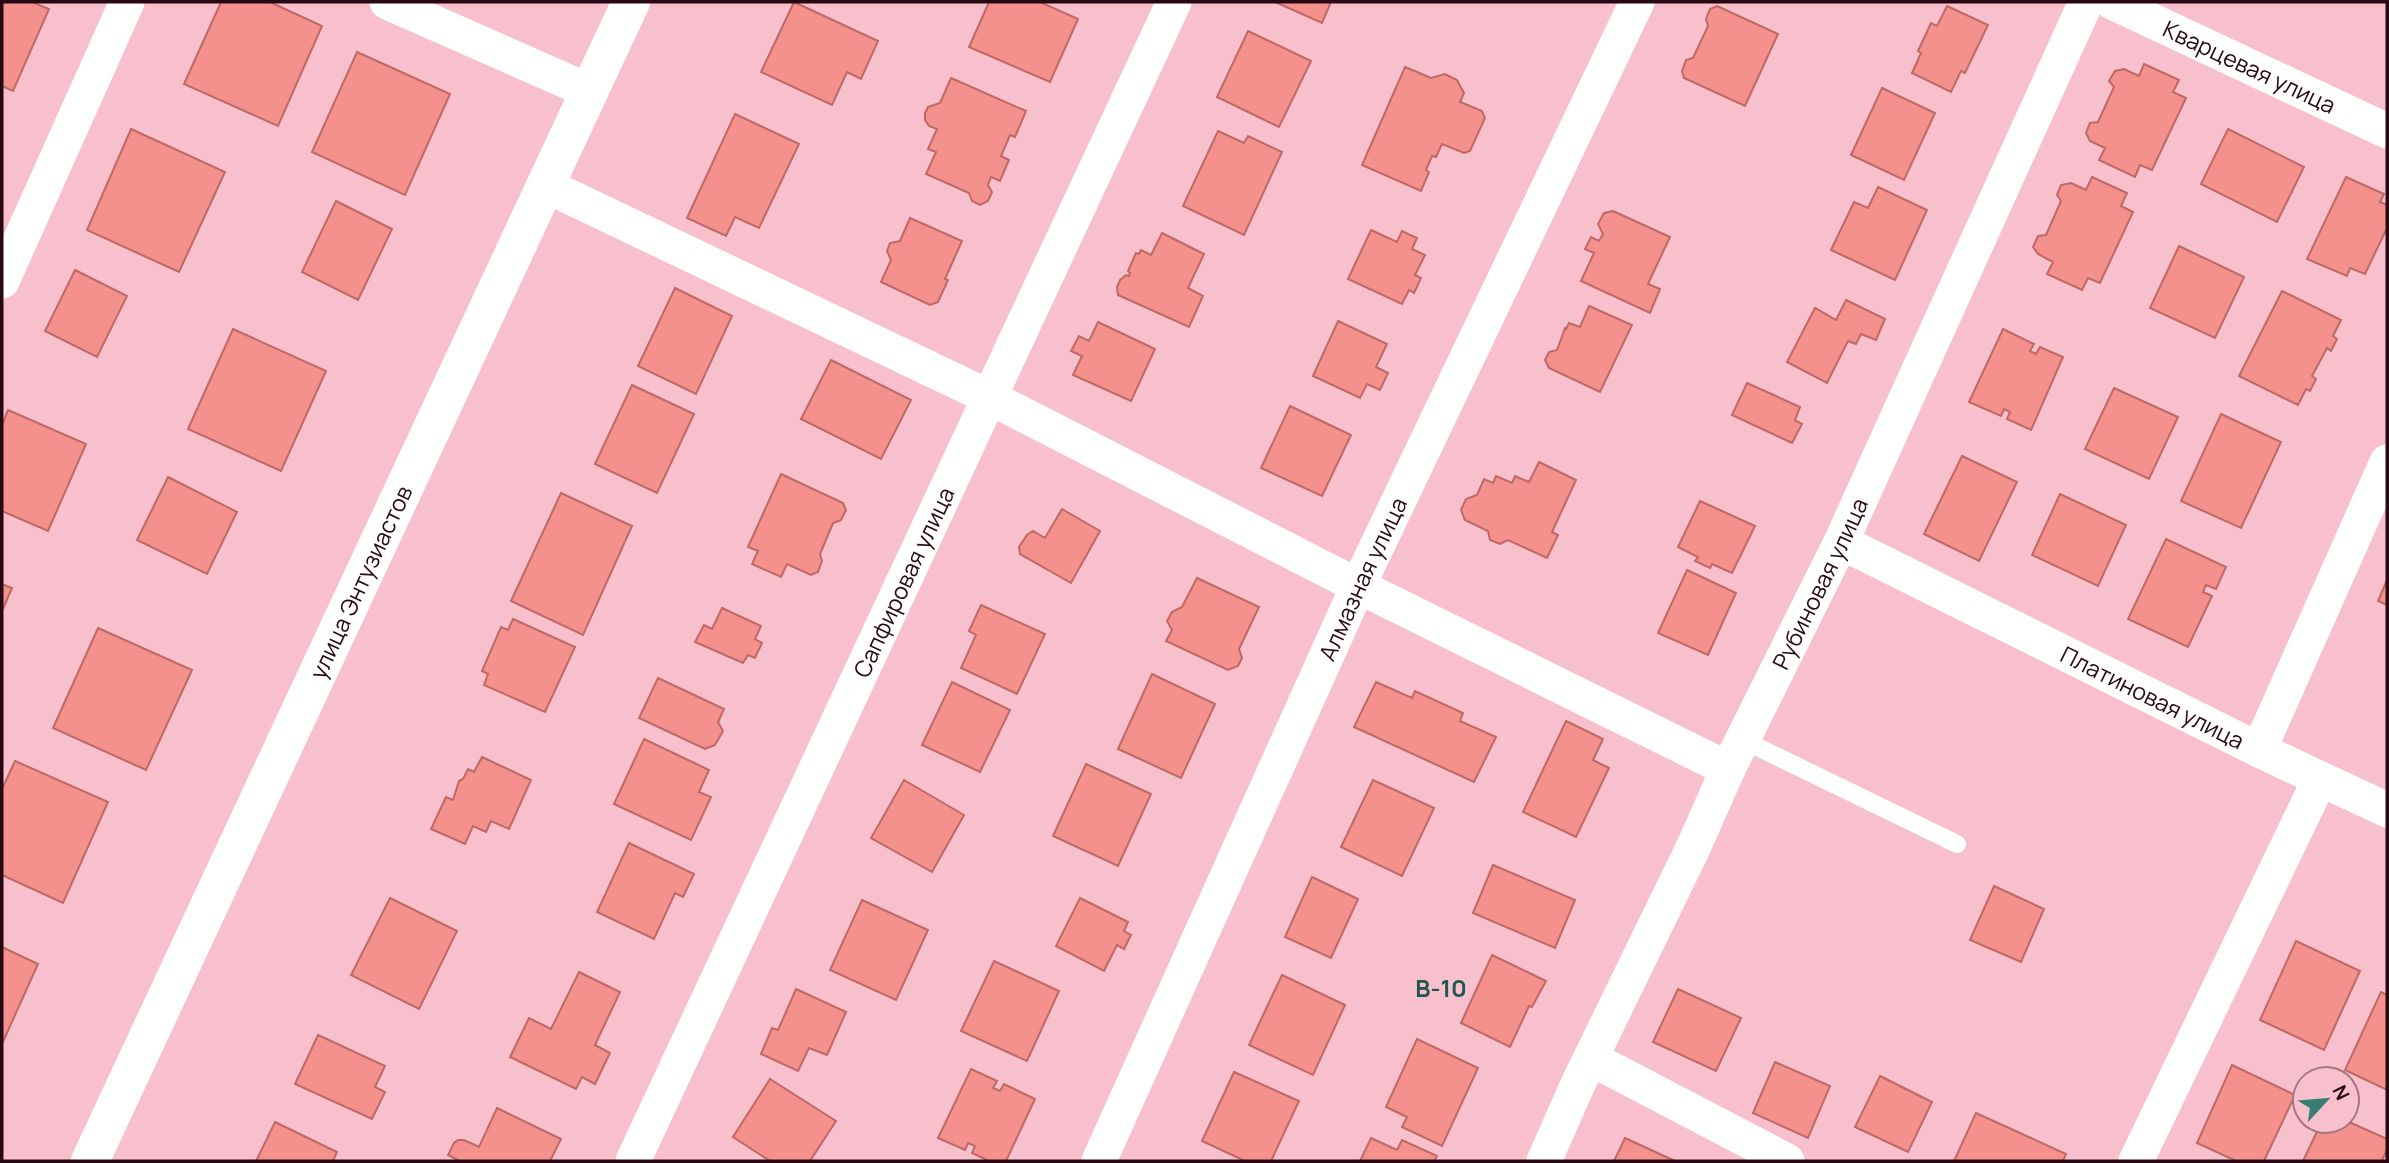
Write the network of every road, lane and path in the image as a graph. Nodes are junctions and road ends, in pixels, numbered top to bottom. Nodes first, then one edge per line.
1 (127, 2) edge
2 (387, 2) edge
3 (631, 2) edge
4 (1174, 2) edge
5 (1637, 2) edge
6 (2086, 2) edge
7 (2112, 2) edge
8 (589, 91) junction
9 (2387, 131) edge
10 (547, 186) junction
11 (2, 281) edge
12 (991, 398) junction
13 (2387, 463) edge
14 (1841, 542) junction
15 (1358, 586) junction
16 (2259, 750) junction
17 (1735, 755) junction
18 (2320, 779) junction
19 (2387, 810) edge
20 (1957, 844) dead end
21 (1592, 1059) junction
22 (90, 1161) edge
23 (633, 1161) edge
24 (1099, 1161) edge
25 (1544, 1161) edge
26 (1787, 1161) edge
27 (2136, 1161) edge

1 - 11 street
2 - 8 street
3 - 8 street, улица Энтузиастов
4 - 12 street, Сапфировая улица
5 - 15 street, Алмазная улица
6 - 14 street, Рубиновая улица
7 - 9 street, Кварцевая улица
8 - 10 street, улица Энтузиастов
10 - 12 street
10 - 22 street, улица Энтузиастов
12 - 15 street
12 - 23 street, Сапфировая улица
13 - 16 street, Платиновая улица
14 - 16 street, Платиновая улица
14 - 17 street, Рубиновая улица
15 - 17 street
15 - 24 street, Алмазная улица
16 - 18 street
17 - 20 lane
17 - 21 street, Рубиновая улица
18 - 19 street
18 - 27 street
21 - 25 street, Рубиновая улица
21 - 26 street

